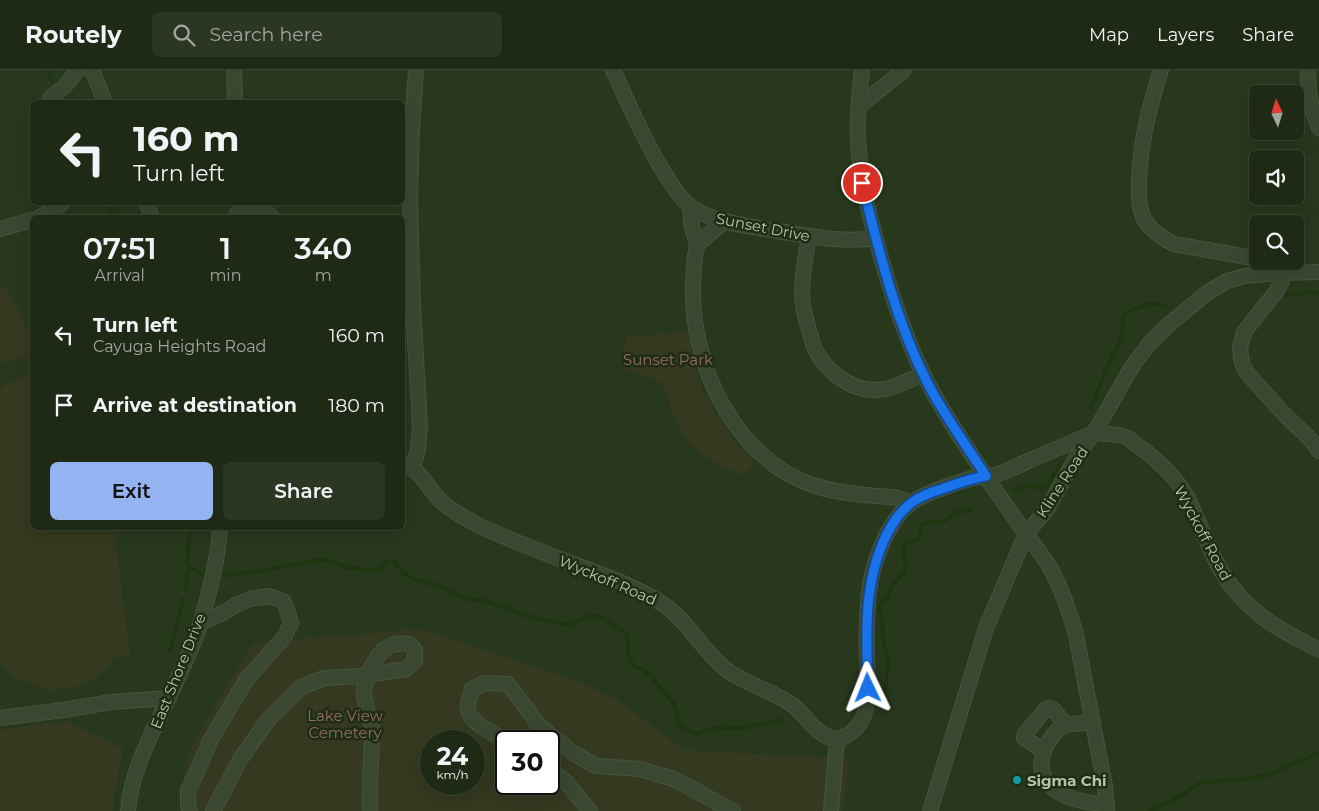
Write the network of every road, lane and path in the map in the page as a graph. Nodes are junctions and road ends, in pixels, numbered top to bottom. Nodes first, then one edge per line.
1 (78, 70) edge
2 (92, 70) edge
3 (234, 70) edge
4 (416, 70) edge
5 (613, 70) edge
6 (862, 70) edge
7 (904, 70) edge
8 (1161, 70) edge
9 (1308, 70) edge
10 (49, 100) edge
11 (104, 100) edge
12 (235, 100) edge
13 (858, 106) junction
14 (1319, 128) edge
15 (60, 205) edge
16 (244, 205) edge
17 (691, 208) junction
18 (44, 215) edge
19 (235, 215) edge
20 (269, 215) edge
21 (30, 221) edge
22 (726, 221) junction
23 (0, 229) edge
24 (809, 236) junction
25 (875, 238) junction
26 (697, 245) junction
27 (1249, 257) edge
28 (1274, 270) edge
29 (1319, 272) edge
30 (1277, 274) junction
31 (923, 374) junction
32 (1094, 433) junction
33 (1319, 451) edge
34 (408, 465) edge
35 (986, 476) junction
36 (909, 504) junction
37 (220, 530) edge
38 (1026, 534) junction
39 (201, 622) junction
40 (1319, 650) edge
41 (169, 698) junction
42 (0, 718) edge
43 (1093, 722) junction
44 (1066, 725) junction
45 (545, 730) edge
46 (495, 734) edge
47 (837, 739) junction
48 (560, 742) edge
49 (1044, 751) junction
50 (560, 777) edge
51 (1107, 808) edge
52 (128, 811) edge
53 (190, 811) edge
54 (213, 811) edge
55 (370, 811) edge
56 (590, 811) edge
57 (733, 811) edge
58 (831, 811) edge
59 (930, 811) edge

1 - 10 street
2 - 11 street
3 - 12 street
4 - 34 street
5 - 17 street, Sunset Drive
6 - 13 street
7 - 13 street
8 - 27 street
9 - 14 street
13 - 25 street
15 - 18 street
16 - 19 street
16 - 20 street
17 - 22 street, Sunset Drive
17 - 26 street
21 - 23 street
22 - 24 street, Sunset Drive
22 - 26 street
24 - 25 street, Sunset Drive
24 - 31 street
25 - 31 street
26 - 36 street
28 - 30 street
29 - 30 street, Kline Road
30 - 32 street, Kline Road
30 - 33 street
31 - 35 street
32 - 35 street
32 - 38 street, Kline Road
32 - 40 street, Wyckoff Road
34 - 47 street, Wyckoff Road
35 - 36 street
35 - 38 street
36 - 47 street
37 - 39 street, East Shore Drive
38 - 43 street
38 - 59 street, Kline Road
39 - 41 street, East Shore Drive
39 - 53 street
41 - 42 street
41 - 52 street, East Shore Drive
43 - 44 street
43 - 51 street
44 - 49 street
44 - 49 street
45 - 46 street
47 - 58 street
48 - 57 street
49 - 51 street
50 - 56 street
54 - 55 street

